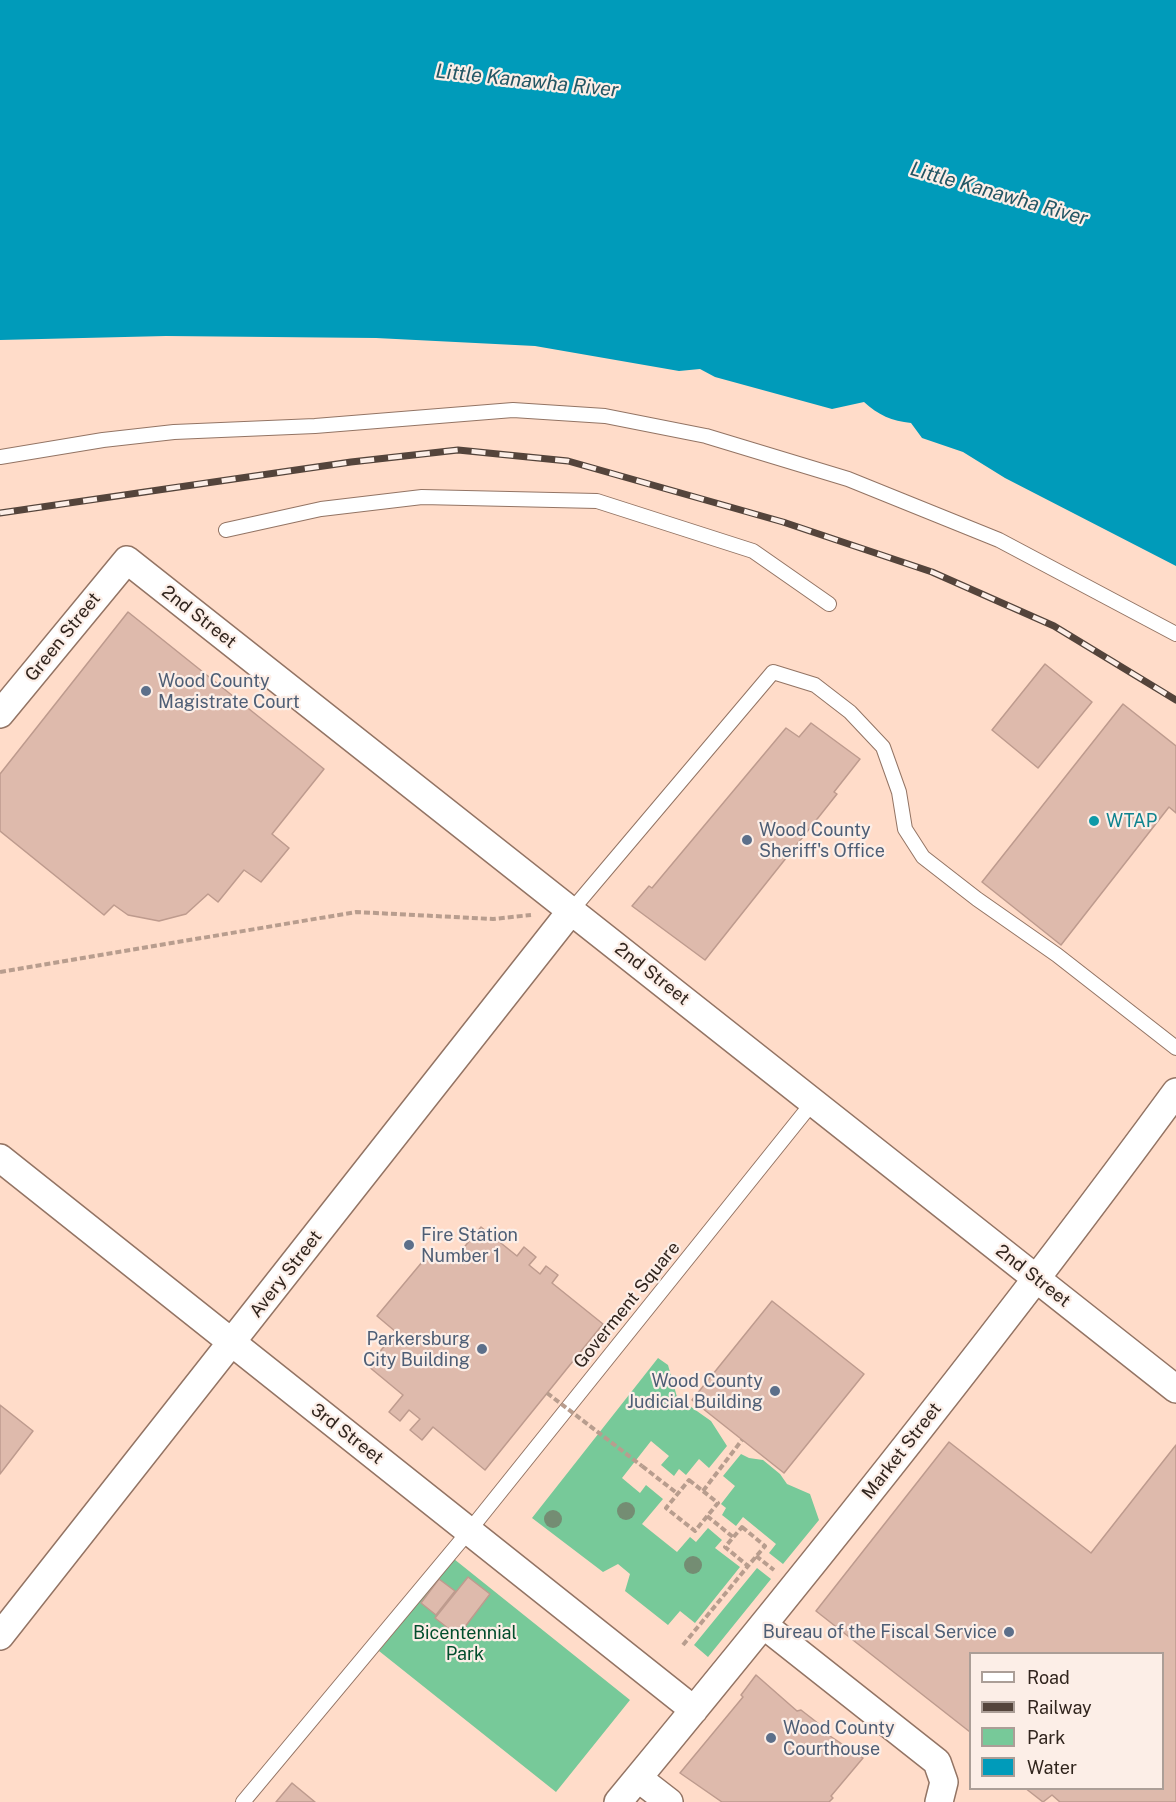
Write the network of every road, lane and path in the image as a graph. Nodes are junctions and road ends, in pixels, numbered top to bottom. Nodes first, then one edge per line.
1 (0, 457) edge
2 (226, 530) dead end
3 (127, 560) joint
4 (829, 604) dead end
5 (1176, 634) edge
6 (0, 714) edge
7 (572, 911) junction
8 (0, 972) edge
9 (1176, 1048) edge
10 (1176, 1092) edge
11 (813, 1102) junction
12 (0, 1158) edge
13 (1037, 1279) junction
14 (232, 1342) junction
15 (1176, 1389) edge
16 (547, 1394) dead end
17 (742, 1440) dead end
18 (704, 1491) junction
19 (678, 1494) junction
20 (707, 1516) junction
21 (469, 1531) junction
22 (733, 1537) junction
23 (756, 1556) junction
24 (762, 1561) dead end
25 (748, 1566) junction
26 (765, 1626) junction
27 (0, 1636) edge
28 (683, 1645) dead end
29 (694, 1710) junction
30 (638, 1778) junction
31 (243, 1802) edge
32 (618, 1802) edge
33 (669, 1802) edge
34 (939, 1802) edge

1 - 5 lane
2 - 4 lane
3 - 6 street, Green Street
3 - 7 street, 2nd Street
7 - 8 path
7 - 9 lane
7 - 11 street, 2nd Street
7 - 14 street, Avery Street
10 - 13 street, Market Street
11 - 13 street, 2nd Street
11 - 21 lane, Goverment Square
12 - 14 street, 3rd Street
13 - 15 street, 2nd Street
13 - 26 street, Market Street
14 - 21 street, 3rd Street
14 - 27 street, Avery Street
16 - 19 path, bridge
17 - 18 path
18 - 19 path
18 - 20 path
19 - 20 path
20 - 22 path
21 - 29 street, 3rd Street
21 - 31 lane, Goverment Square
22 - 23 path
22 - 25 path
23 - 24 path
23 - 25 path
25 - 28 path
26 - 29 street, Market Street
26 - 34 street
29 - 30 street, Market Street
30 - 32 street, Market Street
30 - 33 street

